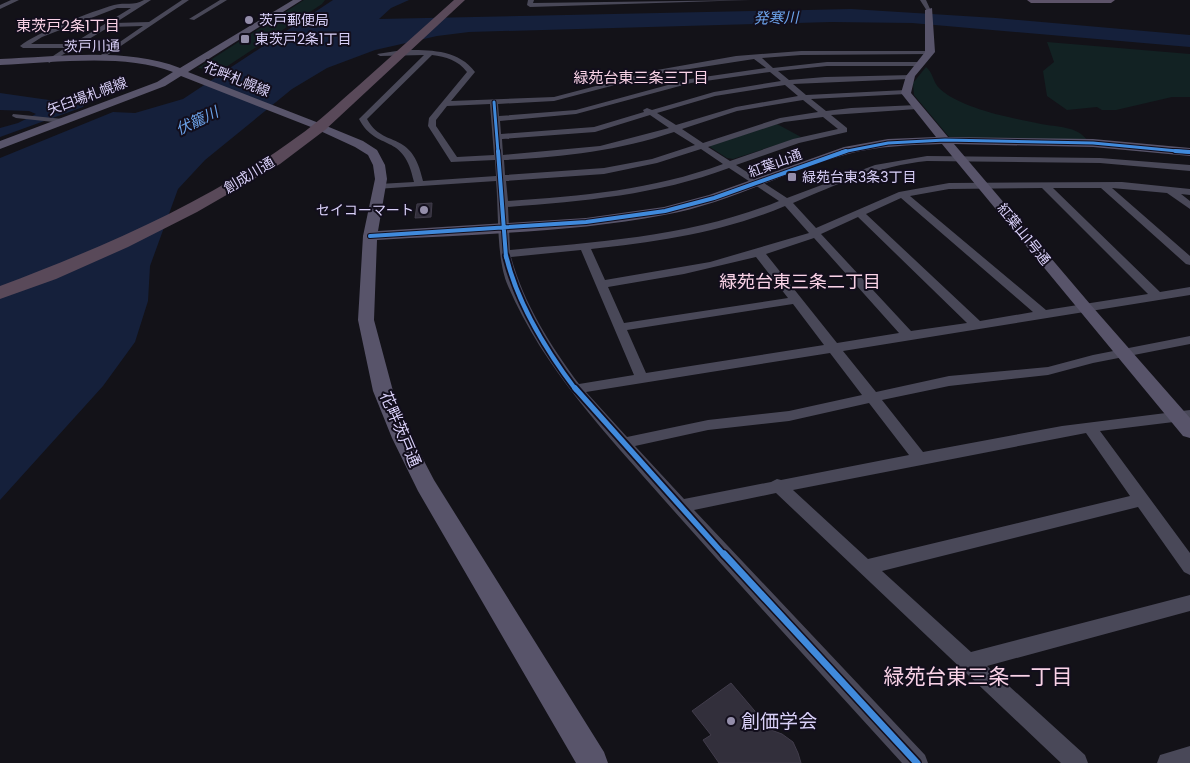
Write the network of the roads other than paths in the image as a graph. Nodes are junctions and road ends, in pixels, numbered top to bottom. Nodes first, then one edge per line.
1 (16, 0) edge
2 (148, 0) edge
3 (186, 0) edge
4 (224, 0) edge
5 (298, 0) edge
6 (444, 0) edge
7 (460, 0) edge
8 (531, 0) edge
9 (564, 0) edge
10 (716, 0) edge
11 (748, 0) edge
12 (923, 0) edge
13 (1031, 0) edge
14 (1111, 0) edge
15 (646, 1) edge
16 (682, 1) edge
17 (610, 2) edge
18 (574, 4) junction
19 (138, 6) junction
20 (177, 6) junction
21 (212, 7) junction
22 (0, 8) edge
23 (928, 10) joint
24 (427, 14) dead end
25 (192, 19) dead end
26 (150, 24) junction
27 (107, 25) junction
28 (66, 26) junction
29 (90, 35) junction
30 (40, 36) junction
31 (65, 36) dead end
32 (73, 36) dead end
33 (73, 46) junction
34 (402, 47) junction
35 (930, 52) junction
36 (429, 54) junction
37 (755, 56) junction
38 (98, 59) junction
39 (49, 60) junction
40 (0, 62) edge
41 (921, 64) junction
42 (770, 69) junction
43 (183, 73) junction
44 (909, 77) junction
45 (200, 80) joint
46 (787, 82) junction
47 (609, 85) junction
48 (343, 86) dead end
49 (906, 92) junction
50 (805, 97) junction
51 (630, 98) junction
52 (494, 102) junction
53 (446, 104) junction
54 (918, 107) junction
55 (281, 112) joint
56 (652, 113) junction
57 (823, 113) junction
58 (20, 116) dead end
59 (496, 119) junction
60 (59, 121) junction
61 (300, 124) junction
62 (320, 127) junction
63 (676, 129) junction
64 (497, 136) junction
65 (945, 140) junction
66 (0, 145) edge
67 (702, 146) junction
68 (1190, 152) edge
69 (499, 157) junction
70 (961, 158) junction
71 (729, 164) junction
72 (1190, 168) edge
73 (238, 177) junction
74 (501, 180) junction
75 (757, 182) junction
76 (419, 184) junction
77 (983, 185) junction
78 (1044, 185) junction
79 (1103, 185) junction
80 (379, 187) junction
81 (1169, 189) junction
82 (1190, 192) edge
83 (902, 194) junction
84 (787, 202) junction
85 (503, 204) junction
86 (1190, 206) edge
87 (860, 213) junction
88 (505, 227) junction
89 (814, 234) junction
90 (370, 236) junction
91 (585, 247) junction
92 (505, 254) junction
93 (760, 254) junction
94 (1190, 262) edge
95 (0, 279) edge
96 (602, 284) junction
97 (1190, 291) edge
98 (0, 293) edge
99 (1157, 296) junction
100 (797, 300) junction
101 (1084, 308) junction
102 (1043, 314) junction
103 (977, 325) junction
104 (620, 327) junction
105 (908, 336) junction
106 (1190, 340) edge
107 (835, 348) junction
108 (1126, 354) junction
109 (642, 378) junction
110 (575, 389) junction
111 (872, 398) junction
112 (1185, 416) edge
113 (1089, 427) junction
114 (1190, 430) edge
115 (624, 443) junction
116 (920, 459) junction
117 (777, 486) junction
118 (1142, 500) junction
119 (680, 506) junction
120 (865, 566) junction
121 (1190, 568) edge
122 (1190, 604) edge
123 (968, 662) junction
124 (1190, 757) edge
125 (593, 763) edge
126 (917, 763) edge
127 (1077, 763) edge
128 (1168, 763) edge

1 - 22 street
2 - 19 street
3 - 20 street
4 - 21 street
5 - 43 street, 矢臼場札幌線
6 - 24 highway
7 - 34 highway, 創成川通
8 - 18 street
9 - 18 street
10 - 11 street
10 - 16 street
12 - 23 street
13 - 14 main road
15 - 16 street
15 - 17 street
17 - 18 street
19 - 27 street
19 - 28 street
20 - 21 street
20 - 26 street
21 - 25 street
23 - 35 street
26 - 27 street
26 - 38 street
27 - 28 street
27 - 29 street
28 - 30 street
29 - 32 street
29 - 33 street
30 - 31 street
30 - 33 street
33 - 39 street
34 - 36 street
34 - 48 highway, 創成川通
34 - 62 highway, 創成川通
35 - 37 street
35 - 41 street
36 - 53 street
36 - 76 street
37 - 42 street
37 - 47 street
38 - 39 street, 茨戸川通
38 - 43 street, 茨戸川通
39 - 40 street, 茨戸川通
41 - 42 street
41 - 44 street
42 - 46 street
42 - 51 street
43 - 45 street, 花畔札幌線
43 - 60 street, 矢臼場札幌線
44 - 46 street
44 - 49 street
45 - 55 street, 花畔札幌線
46 - 50 street
46 - 56 street
47 - 51 street
47 - 52 street
49 - 50 street
49 - 54 street, 紅葉山1号通
50 - 57 street
50 - 63 street
51 - 56 street
51 - 59 street
52 - 53 street
52 - 59 street
53 - 69 street
54 - 57 street
54 - 65 street, 紅葉山1号通
55 - 61 street, 花畔茨戸通
56 - 63 street
56 - 64 street
57 - 67 street
57 - 71 street
58 - 60 street
59 - 64 street
60 - 66 street, 矢臼場札幌線
61 - 62 street, 花畔茨戸通
61 - 73 highway, 創成川通
62 - 73 highway, 創成川通
62 - 80 street, 花畔茨戸通
63 - 67 street
63 - 69 street
64 - 69 street
65 - 68 street, 紅葉山通
65 - 70 street, 紅葉山1号通
65 - 75 street, 紅葉山通
67 - 71 street
67 - 74 street
69 - 74 street
70 - 72 street
70 - 77 street, 紅葉山1号通
70 - 84 street
71 - 75 street
71 - 85 street
73 - 95 highway, 創成川通
73 - 98 highway, 創成川通
74 - 76 street
74 - 85 street
75 - 84 street
75 - 88 street, 紅葉山通
76 - 80 street
77 - 78 street
77 - 83 street
77 - 101 street, 紅葉山1号通
78 - 79 street
78 - 99 street
79 - 81 street
79 - 94 street
80 - 90 street, 花畔茨戸通
81 - 82 street
81 - 86 street
83 - 87 street
83 - 102 street
84 - 89 street
84 - 91 street
85 - 88 street
87 - 89 street
87 - 103 street
88 - 90 street, 紅葉山通
88 - 92 street
89 - 93 street
89 - 105 street
90 - 125 street, 花畔茨戸通
91 - 92 street
91 - 96 street
92 - 110 street
93 - 96 street
93 - 100 street
96 - 104 street
97 - 99 street
99 - 101 street
100 - 104 street
100 - 107 street
101 - 102 street
101 - 108 street, 紅葉山1号通
102 - 103 street
103 - 105 street
104 - 109 street
105 - 107 street
106 - 108 street
107 - 109 street
107 - 111 street
108 - 111 street
108 - 112 street, 紅葉山1号通
109 - 110 street
110 - 115 street
111 - 115 street
111 - 116 street
112 - 113 street
112 - 114 street, 紅葉山1号通
113 - 116 street
113 - 118 street
115 - 119 street
116 - 117 street
117 - 119 street
117 - 120 street
118 - 120 street
118 - 121 street
119 - 126 street
120 - 123 street
122 - 123 street
123 - 127 street
124 - 128 street

